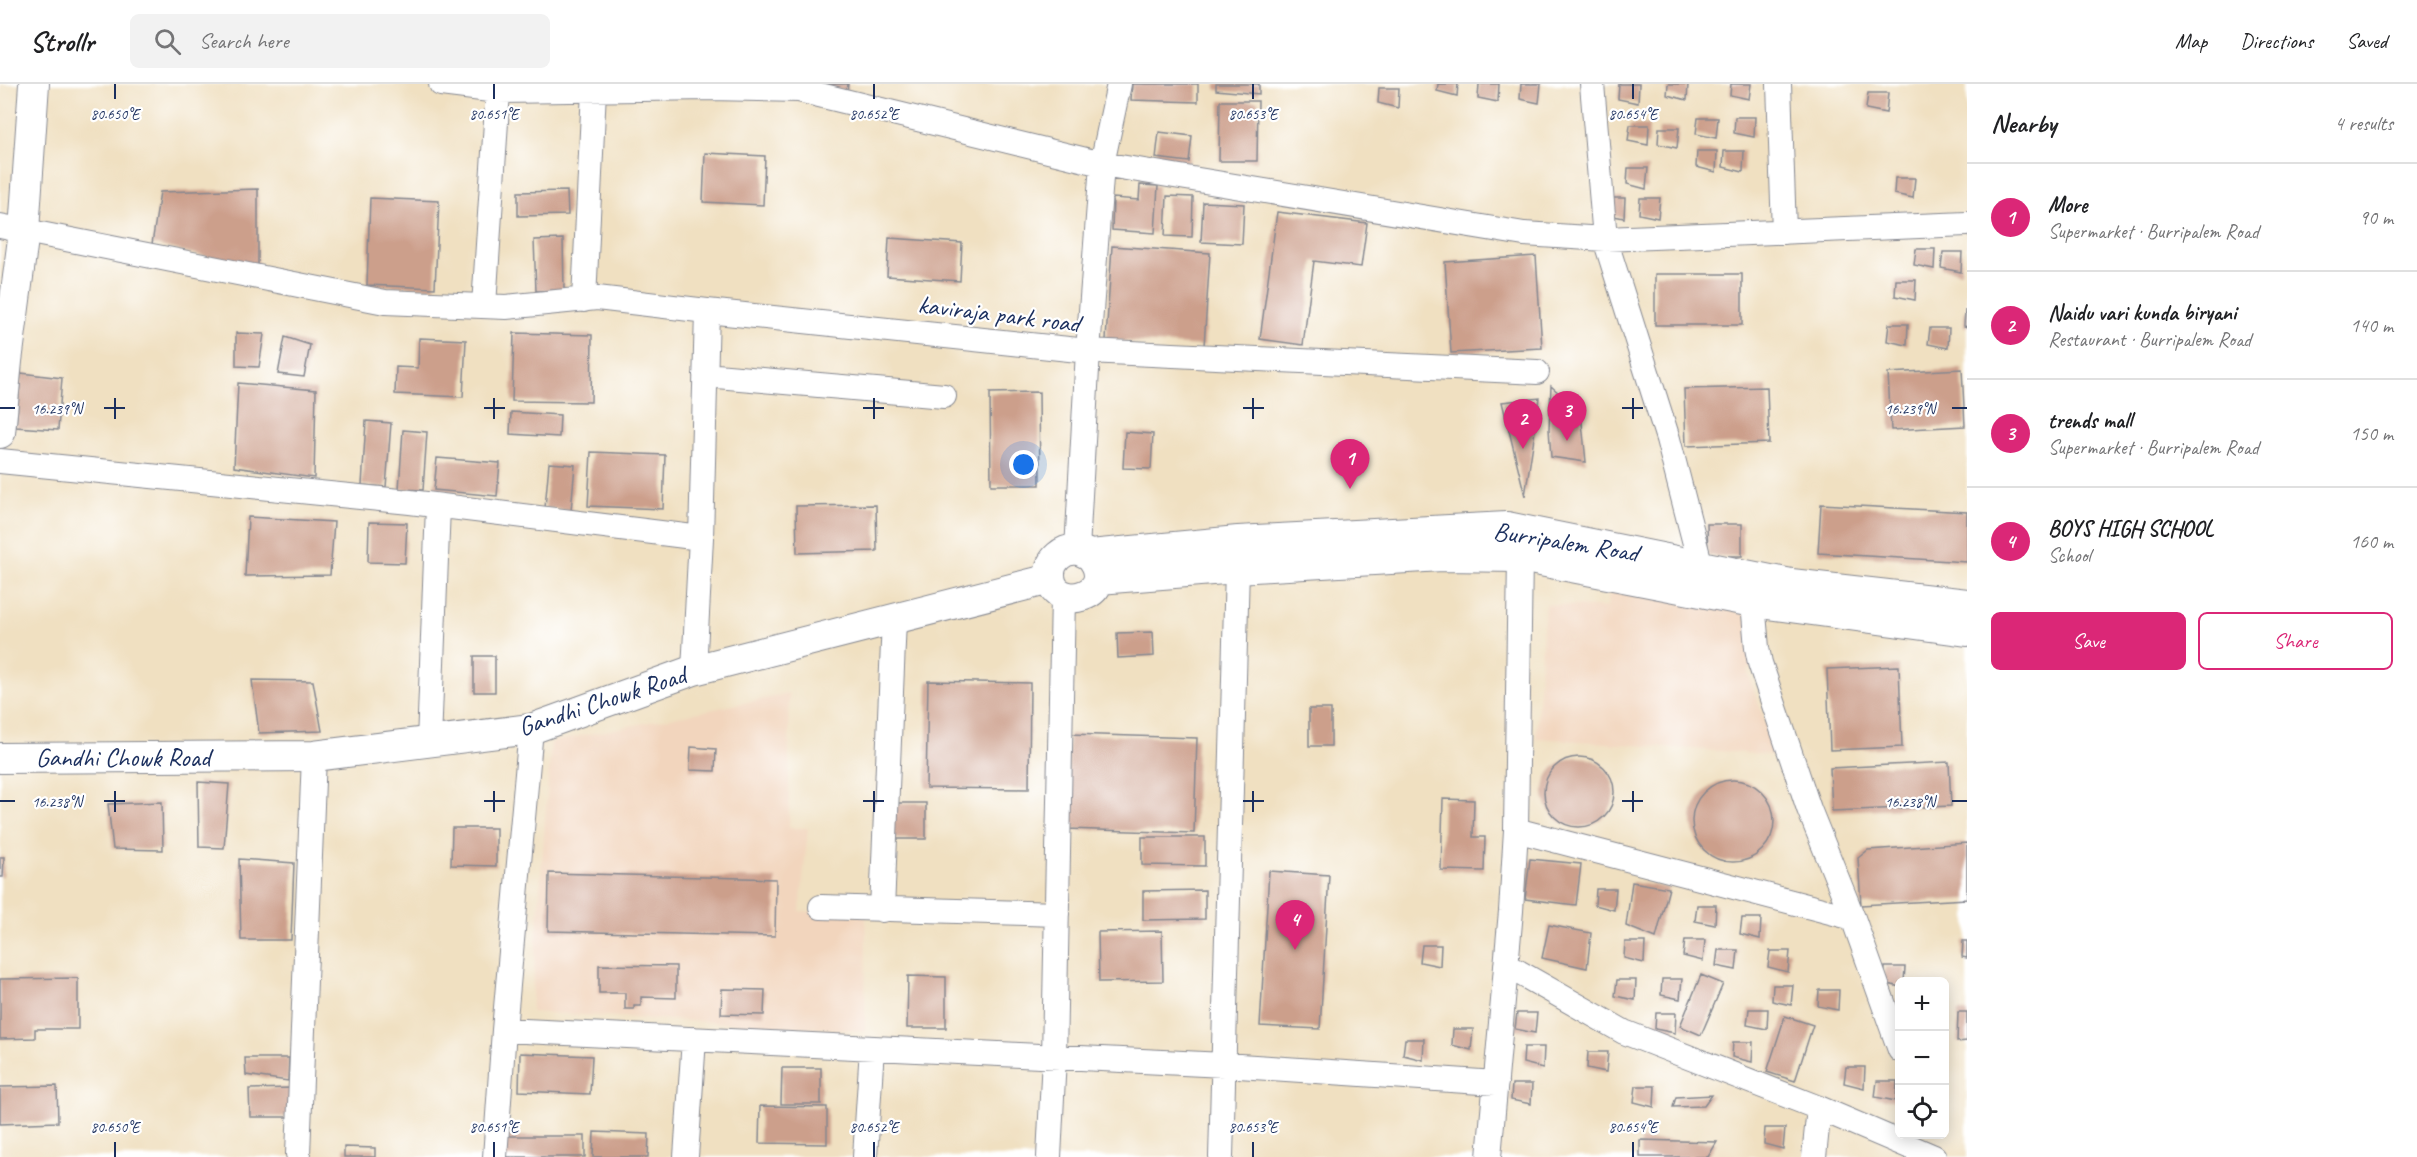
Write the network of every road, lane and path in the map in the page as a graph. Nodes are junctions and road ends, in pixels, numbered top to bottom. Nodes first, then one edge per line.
1 (34, 84) edge
2 (441, 84) edge
3 (1119, 84) edge
4 (1592, 84) edge
5 (1779, 84) edge
6 (474, 86) edge
7 (710, 86) edge
8 (594, 90) junction
9 (498, 92) junction
10 (1102, 164) junction
11 (1967, 224) edge
12 (12, 229) edge
13 (1784, 232) junction
14 (1605, 239) junction
15 (584, 300) junction
16 (484, 306) junction
17 (707, 311) junction
18 (1088, 351) junction
19 (3, 361) edge
20 (1537, 372) dead end
21 (705, 375) junction
22 (944, 396) dead end
23 (0, 433) edge
24 (0, 461) edge
25 (438, 506) junction
26 (701, 538) junction
27 (1522, 543) junction
28 (1089, 562) junction
29 (1701, 567) junction
30 (1237, 568) junction
31 (1057, 587) junction
32 (1753, 602) junction
33 (1967, 604) edge
34 (894, 619) junction
35 (1967, 632) edge
36 (694, 670) junction
37 (531, 729) junction
38 (429, 742) junction
39 (314, 756) junction
40 (0, 758) edge
41 (1516, 830) junction
42 (820, 907) dead end
43 (882, 910) junction
44 (1057, 914) junction
45 (1853, 918) junction
46 (1506, 965) junction
47 (504, 1030) junction
48 (694, 1039) junction
49 (1895, 1039) edge
50 (872, 1048) junction
51 (1054, 1057) junction
52 (1224, 1065) junction
53 (1496, 1083) junction
54 (1819, 1108) junction
55 (1931, 1139) edge
56 (298, 1154) dead end
57 (495, 1157) edge
58 (686, 1157) edge
59 (865, 1157) edge
60 (1049, 1157) edge
61 (1221, 1157) edge
62 (1490, 1157) edge
63 (1814, 1157) edge
64 (1936, 1157) edge

1 - 12 main road
2 - 6 street
3 - 10 street
4 - 14 street
5 - 13 street
6 - 9 street
7 - 8 street
7 - 10 street
8 - 9 street
8 - 15 street
9 - 16 street
10 - 14 street
10 - 18 street
11 - 13 street
12 - 16 street, kaviraja park road
12 - 19 main road
13 - 14 street
14 - 29 street
15 - 16 street, kaviraja park road
15 - 17 street, kaviraja park road
17 - 18 street, kaviraja park road
17 - 21 street
18 - 20 street
18 - 28 street, kaviraja park road
19 - 23 main road
21 - 22 street
21 - 26 street
24 - 25 street
25 - 26 street
25 - 38 street
26 - 36 street
27 - 28 main road, Burripalem Road
27 - 29 main road, Burripalem Road
27 - 30 main road, Burripalem Road
27 - 32 main road, Burripalem Road
27 - 41 street
28 - 30 main road, Burripalem Road
28 - 31 main road
28 - 31 main road
29 - 33 main road, Burripalem Road
30 - 52 street
31 - 34 main road, Gandhi Chowk Road
31 - 44 street
32 - 35 main road, Burripalem Road
32 - 45 street
34 - 36 main road, Gandhi Chowk Road
34 - 43 street
36 - 37 main road, Gandhi Chowk Road
37 - 38 main road, Gandhi Chowk Road
37 - 47 street
38 - 39 main road, Gandhi Chowk Road
39 - 40 main road, Gandhi Chowk Road
39 - 56 street
41 - 45 street
41 - 46 street
42 - 43 street
43 - 44 street
44 - 51 street
45 - 49 street
46 - 53 street
46 - 54 street
47 - 48 street
47 - 57 street
48 - 50 street
48 - 58 street
50 - 51 street
50 - 59 street
51 - 52 street
51 - 60 street
52 - 53 street
52 - 61 street
53 - 62 street
54 - 63 street
54 - 64 street
55 - 64 street

